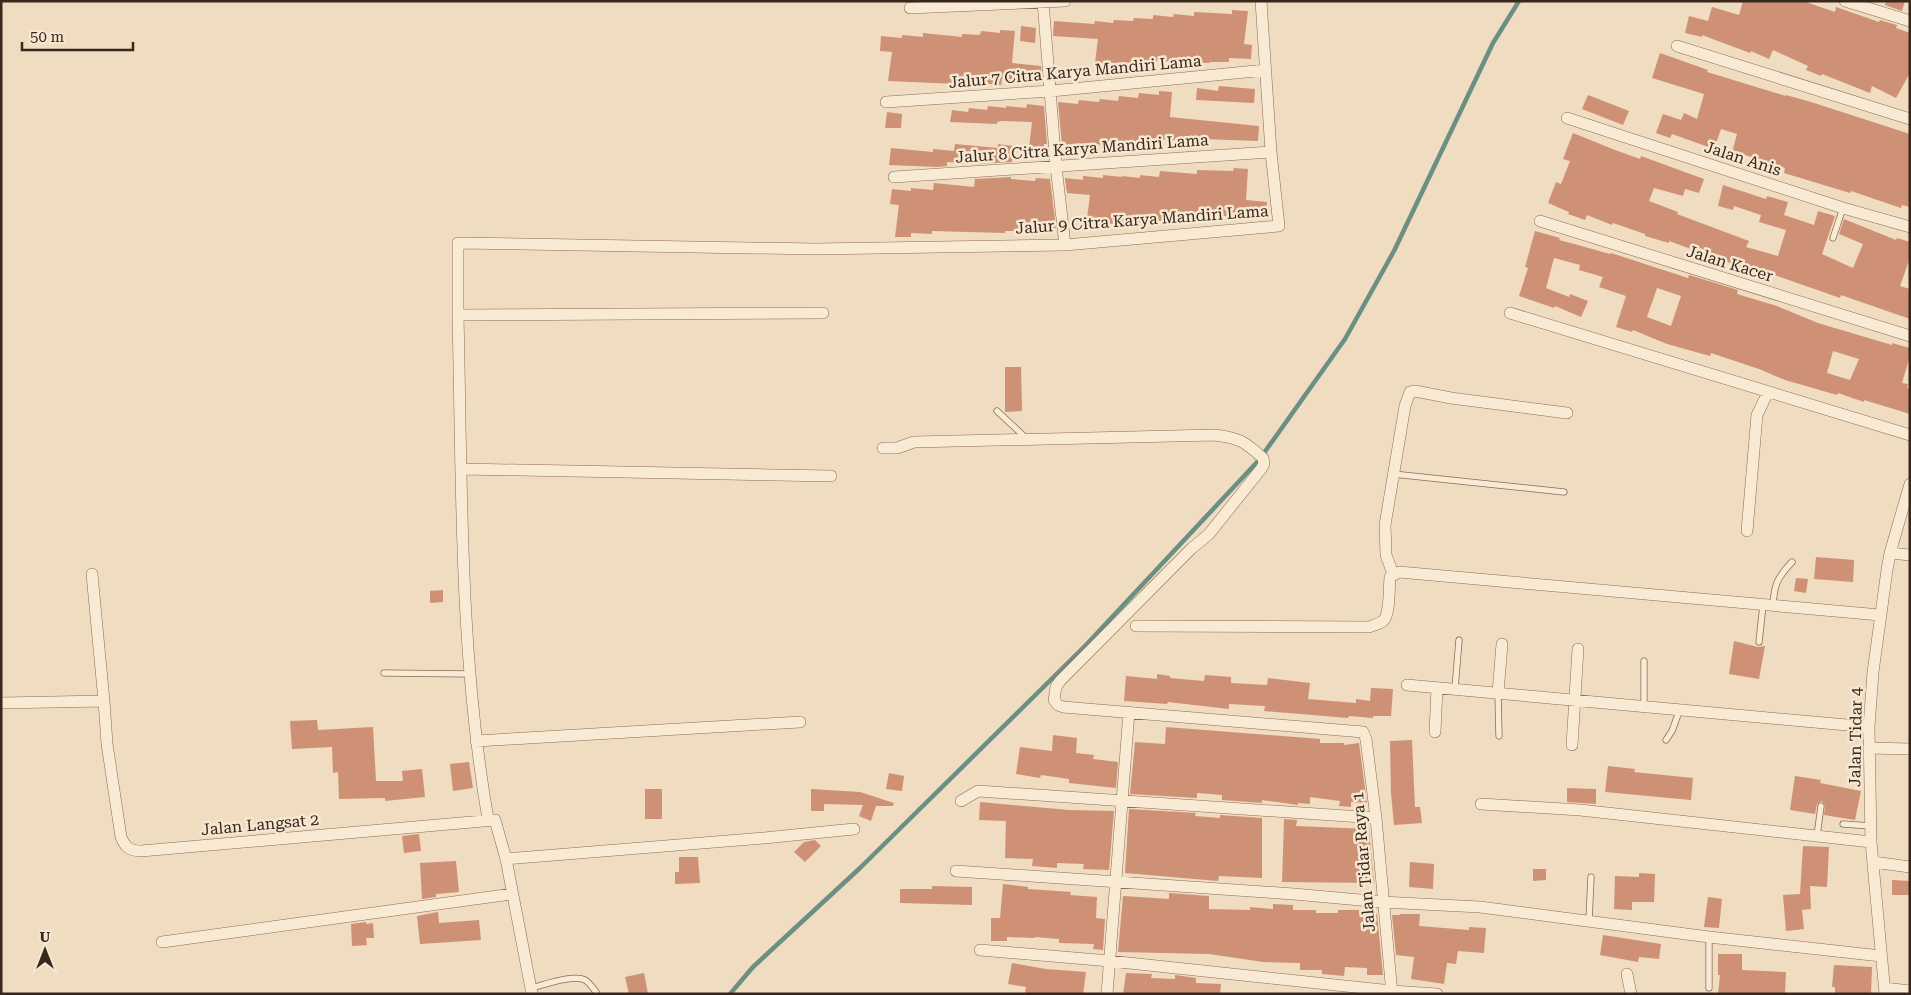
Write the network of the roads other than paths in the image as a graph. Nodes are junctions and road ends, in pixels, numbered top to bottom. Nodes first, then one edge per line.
1 (1065, 1) edge
2 (1261, 1) edge
3 (1846, 1) edge
4 (1043, 2) edge
5 (910, 8) dead end
6 (1910, 21) edge
7 (1677, 46) dead end
8 (1266, 70) junction
9 (1051, 91) junction
10 (886, 102) dead end
11 (1567, 118) dead end
12 (1910, 118) edge
13 (1271, 152) junction
14 (1056, 166) junction
15 (894, 177) dead end
16 (1843, 208) junction
17 (1540, 221) dead end
18 (1910, 227) edge
19 (1833, 238) dead end
20 (1064, 245) junction
21 (824, 313) dead end
22 (1510, 313) dead end
23 (458, 315) junction
24 (1910, 336) edge
25 (1768, 392) junction
26 (997, 411) dead end
27 (1567, 414) dead end
28 (1910, 435) edge
29 (1028, 440) junction
30 (883, 448) dead end
31 (462, 469) junction
32 (1393, 474) junction
33 (831, 476) dead end
34 (1910, 484) edge
35 (1564, 492) dead end
36 (1747, 532) dead end
37 (1890, 553) junction
38 (1910, 554) edge
39 (1792, 562) dead end
40 (92, 574) dead end
41 (1393, 574) junction
42 (1768, 606) junction
43 (1880, 615) junction
44 (1136, 626) dead end
45 (1459, 640) dead end
46 (1759, 642) dead end
47 (1502, 644) dead end
48 (1578, 650) dead end
49 (1644, 661) dead end
50 (384, 673) dead end
51 (470, 674) junction
52 (1407, 685) dead end
53 (1437, 688) junction
54 (1455, 689) junction
55 (1498, 693) junction
56 (1574, 700) junction
57 (104, 701) junction
58 (1, 703) edge
59 (1644, 706) junction
60 (1680, 709) junction
61 (1129, 712) junction
62 (800, 722) dead end
63 (1870, 727) junction
64 (1435, 732) dead end
65 (1499, 736) dead end
66 (1666, 740) dead end
67 (476, 741) junction
68 (1572, 745) dead end
69 (1870, 748) junction
70 (1910, 749) edge
71 (1122, 800) junction
72 (961, 801) dead end
73 (1481, 804) dead end
74 (1821, 806) dead end
75 (1376, 818) junction
76 (488, 819) junction
77 (1844, 824) dead end
78 (1871, 826) junction
79 (854, 829) dead end
80 (1817, 836) junction
81 (1872, 842) junction
82 (506, 859) junction
83 (1873, 862) junction
84 (1910, 867) edge
85 (956, 871) dead end
86 (1591, 877) dead end
87 (1116, 883) junction
88 (512, 894) junction
89 (1382, 902) junction
90 (1589, 920) junction
91 (1709, 937) junction
92 (162, 942) dead end
93 (980, 950) dead end
94 (1881, 956) junction
95 (1110, 961) junction
96 (1627, 974) dead end
97 (1709, 988) dead end
98 (531, 991) edge
99 (1884, 991) edge
100 (1910, 991) edge
101 (596, 992) dead end
102 (1392, 992) edge
103 (1107, 994) edge
104 (1437, 994) edge
105 (1630, 994) edge

1 - 4 street
2 - 8 street
3 - 6 street
4 - 5 street
4 - 9 street
7 - 12 street
8 - 9 street, Jalur 7 Citra Karya Mandiri Lama
8 - 13 street
9 - 10 street, Jalur 7 Citra Karya Mandiri Lama
9 - 14 street
11 - 16 street, Jalan Anis
13 - 14 street, Jalur 8 Citra Karya Mandiri Lama
13 - 20 street, Jalur 9 Citra Karya Mandiri Lama
14 - 15 street, Jalur 8 Citra Karya Mandiri Lama
14 - 20 street
16 - 18 street, Jalan Anis
16 - 19 lane
17 - 24 street, Jalan Kacer
20 - 23 street, Jalur 9 Citra Karya Mandiri Lama
21 - 23 street
22 - 25 street
23 - 31 street
25 - 28 street
25 - 36 street
26 - 29 lane
27 - 32 street
29 - 30 street
29 - 61 street
31 - 33 street
31 - 51 street
32 - 35 lane
32 - 41 street
34 - 37 street, Jalan Tidar 4
37 - 38 street
37 - 43 street, Jalan Tidar 4
39 - 42 lane
40 - 57 street, Jalan Langsat 2
41 - 42 street
41 - 44 street
42 - 43 street
42 - 46 lane
43 - 63 street, Jalan Tidar 4
45 - 54 lane
47 - 55 street
48 - 56 street
49 - 59 lane
50 - 51 lane
51 - 67 street
52 - 53 street
53 - 54 street
53 - 64 street
54 - 55 street
55 - 56 street
55 - 65 lane
56 - 59 street
56 - 68 street
57 - 58 street
57 - 76 street, Jalan Langsat 2
59 - 60 street
60 - 63 street
60 - 66 lane
61 - 71 street
61 - 75 street, Jalan Tidar Raya 1
62 - 67 street
63 - 69 street, Jalan Tidar 4
67 - 76 street
69 - 70 street
69 - 78 street, Jalan Tidar 4
71 - 72 street
71 - 75 street
71 - 87 street
73 - 80 street
74 - 80 lane
75 - 89 street, Jalan Tidar Raya 1
76 - 82 street
77 - 78 lane
78 - 81 street, Jalan Tidar 4
79 - 82 street
80 - 81 street
81 - 83 street, Jalan Tidar 4
82 - 88 street
83 - 84 street
83 - 94 street, Jalan Tidar 4
85 - 87 street
86 - 90 lane
87 - 89 street
87 - 95 street
88 - 92 street
88 - 98 street
89 - 90 street
89 - 102 street, Jalan Tidar Raya 1
90 - 91 street
91 - 94 street
91 - 97 lane
93 - 95 street
94 - 99 street, Jalan Tidar 4
95 - 102 street
95 - 103 street
96 - 105 street
98 - 101 lane
99 - 100 street
102 - 104 street

